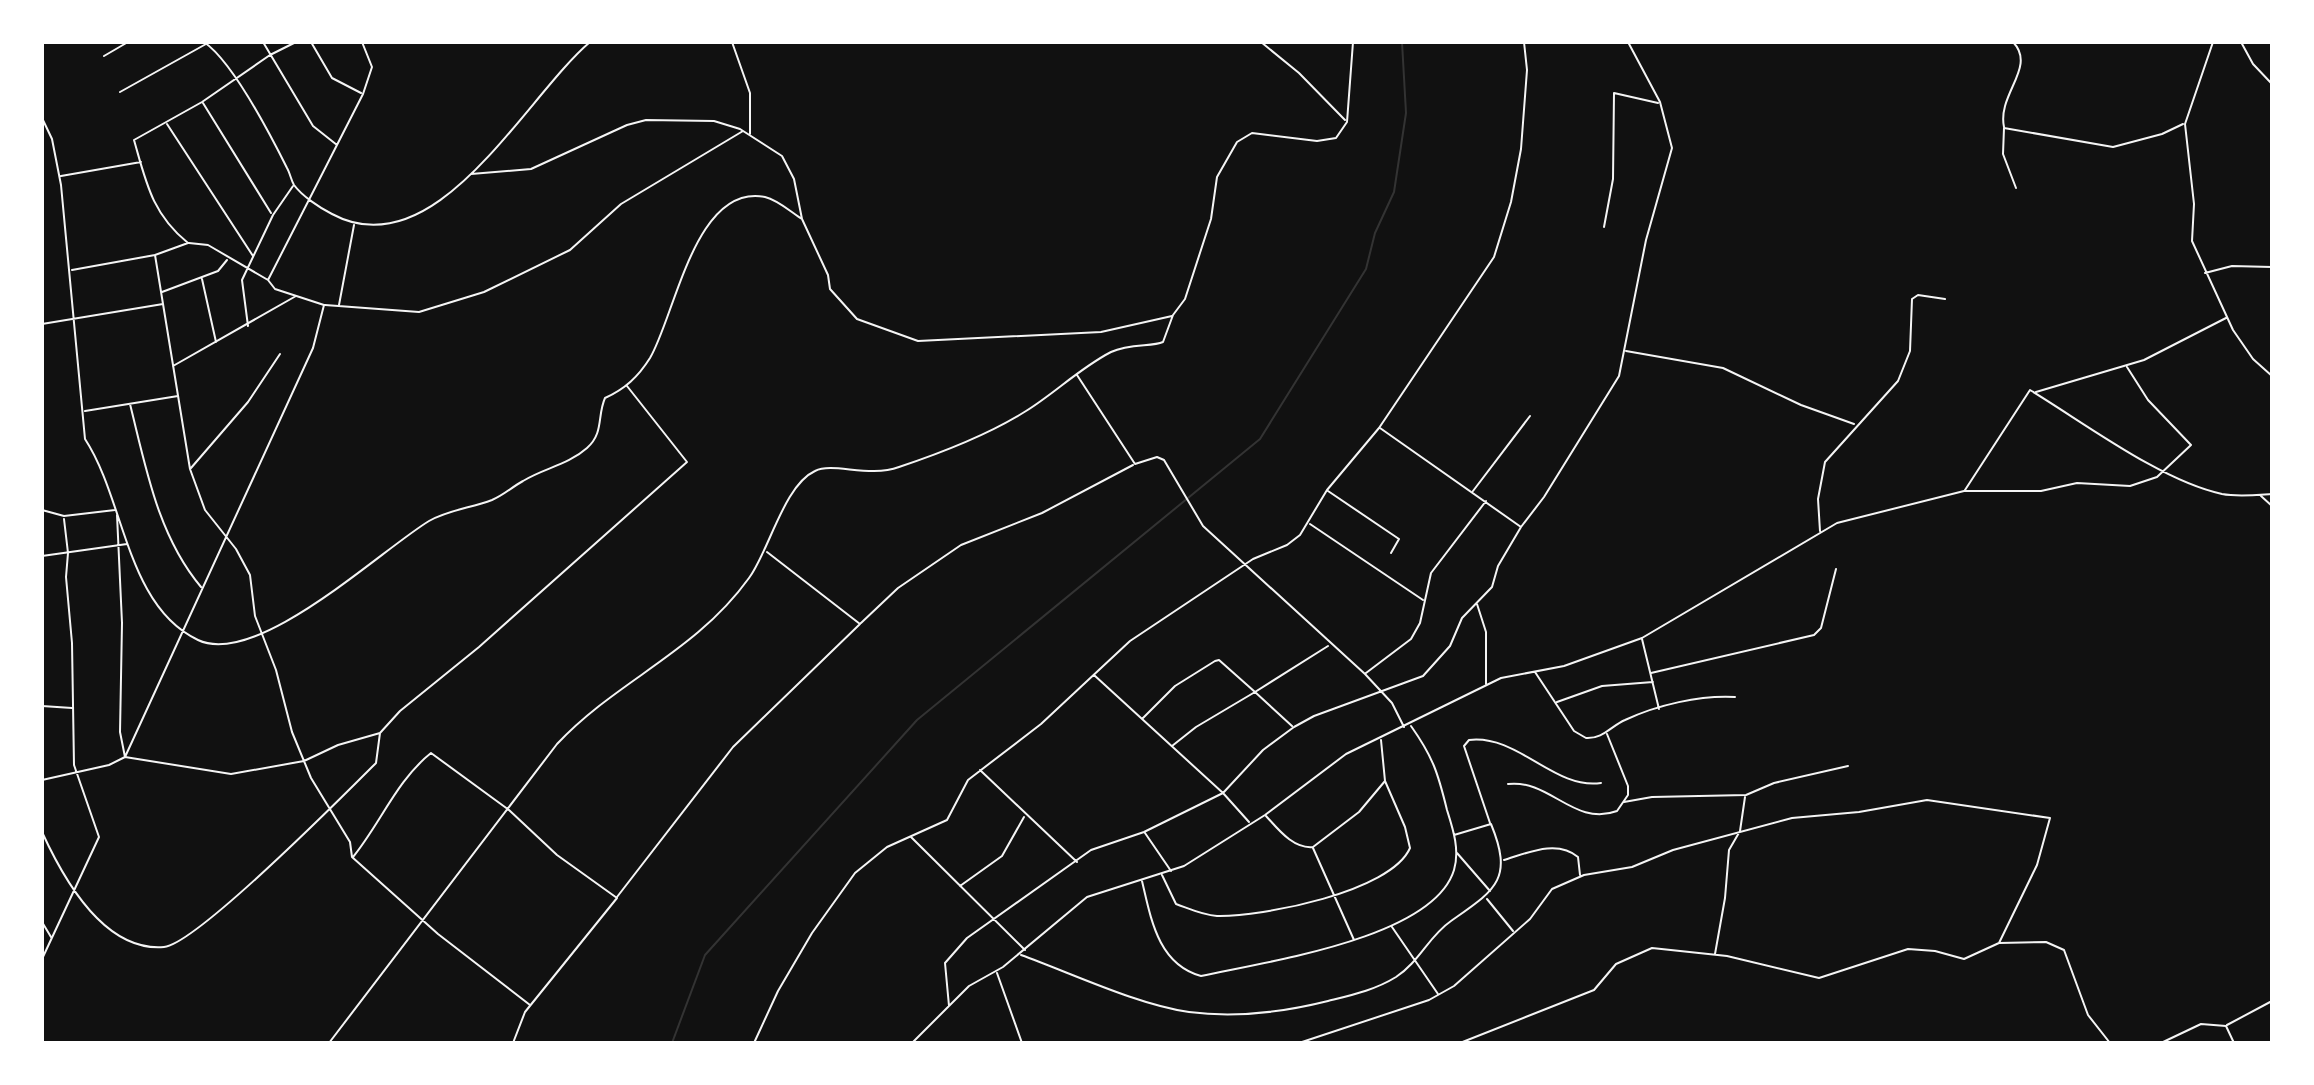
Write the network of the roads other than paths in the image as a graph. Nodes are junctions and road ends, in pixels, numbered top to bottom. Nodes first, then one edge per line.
1 (128, 42) edge
2 (263, 42) edge
3 (296, 42) edge
4 (311, 42) edge
5 (362, 42) edge
6 (590, 42) edge
7 (732, 42) edge
8 (1261, 42) edge
9 (1353, 42) edge
10 (1524, 42) edge
11 (1628, 42) edge
12 (2013, 42) edge
13 (2213, 42) edge
14 (2241, 42) edge
15 (206, 43) edge
16 (270, 55) junction
17 (104, 56) dead end
18 (235, 80) junction
19 (2272, 84) edge
20 (120, 92) dead end
21 (363, 94) junction
22 (202, 102) junction
23 (1660, 102) junction
24 (42, 118) edge
25 (1347, 122) junction
26 (166, 123) junction
27 (2185, 124) junction
28 (2004, 128) junction
29 (743, 131) junction
30 (750, 134) junction
31 (338, 146) junction
32 (141, 162) junction
33 (471, 174) junction
34 (60, 176) junction
35 (294, 185) junction
36 (2016, 188) dead end
37 (311, 199) junction
38 (273, 215) junction
39 (802, 219) junction
40 (354, 223) junction
41 (1604, 227) dead end
42 (188, 243) junction
43 (155, 255) junction
44 (253, 256) junction
45 (229, 258) junction
46 (2272, 267) edge
47 (247, 268) junction
48 (70, 270) junction
49 (2204, 274) junction
50 (201, 277) junction
51 (268, 280) junction
52 (161, 293) junction
53 (296, 296) junction
54 (1945, 299) dead end
55 (163, 304) junction
56 (324, 305) junction
57 (338, 306) junction
58 (1173, 315) junction
59 (2226, 318) junction
60 (72, 319) junction
61 (42, 324) edge
62 (248, 326) junction
63 (217, 343) junction
64 (1625, 351) junction
65 (280, 354) dead end
66 (172, 367) junction
67 (2127, 367) junction
68 (1076, 374) junction
69 (2272, 376) edge
70 (627, 386) junction
71 (2034, 392) junction
72 (179, 396) junction
73 (130, 404) junction
74 (84, 411) junction
75 (1530, 416) dead end
76 (1856, 425) junction
77 (1379, 428) junction
78 (1135, 464) junction
79 (190, 469) junction
80 (2165, 471) junction
81 (1327, 490) junction
82 (1964, 491) junction
83 (1471, 493) junction
84 (2272, 494) edge
85 (2260, 495) junction
86 (1486, 501) junction
87 (2272, 506) edge
88 (42, 510) edge
89 (117, 510) junction
90 (64, 516) junction
91 (1309, 523) junction
92 (1521, 527) junction
93 (1820, 531) junction
94 (227, 538) junction
95 (127, 544) junction
96 (119, 546) junction
97 (766, 551) junction
98 (68, 553) junction
99 (1391, 553) dead end
100 (42, 556) edge
101 (1244, 565) junction
102 (1836, 569) dead end
103 (202, 588) junction
104 (1423, 600) junction
105 (1477, 603) junction
106 (860, 624) junction
107 (184, 632) junction
108 (260, 633) junction
109 (1642, 638) junction
110 (1330, 645) junction
111 (1535, 671) junction
112 (1651, 673) junction
113 (1093, 674) junction
114 (1365, 674) junction
115 (1653, 682) junction
116 (1486, 686) junction
117 (1255, 692) junction
118 (1382, 693) junction
119 (1735, 697) dead end
120 (1555, 702) junction
121 (42, 706) edge
122 (73, 708) junction
123 (1659, 709) junction
124 (1143, 718) junction
125 (1410, 725) junction
126 (1294, 727) junction
127 (1404, 728) junction
128 (380, 733) junction
129 (1606, 733) junction
130 (1381, 739) junction
131 (1171, 747) junction
132 (125, 757) junction
133 (304, 761) junction
134 (1848, 766) dead end
135 (979, 769) junction
136 (76, 771) junction
137 (42, 780) edge
138 (1385, 781) junction
139 (1601, 783) dead end
140 (1508, 784) dead end
141 (1223, 793) junction
142 (1746, 795) junction
143 (1624, 802) junction
144 (329, 808) junction
145 (509, 810) junction
146 (1026, 815) junction
147 (1265, 815) junction
148 (1250, 824) junction
149 (1491, 824) junction
150 (42, 832) edge
151 (1144, 832) junction
152 (1454, 835) junction
153 (1736, 835) junction
154 (910, 836) junction
155 (1313, 847) junction
156 (1457, 852) junction
157 (352, 857) junction
158 (1503, 861) junction
159 (1077, 862) junction
160 (1171, 871) junction
161 (1162, 874) junction
162 (1579, 877) junction
163 (1142, 880) junction
164 (959, 887) junction
165 (75, 892) junction
166 (1490, 892) junction
167 (1334, 896) junction
168 (1486, 897) junction
169 (617, 898) junction
170 (423, 917) junction
171 (993, 918) junction
172 (42, 922) edge
173 (1391, 926) junction
174 (1514, 932) junction
175 (52, 938) junction
176 (1354, 942) junction
177 (1999, 943) junction
178 (1025, 950) junction
179 (1020, 954) junction
180 (1714, 955) junction
181 (42, 959) edge
182 (1416, 962) junction
183 (997, 971) junction
184 (1439, 995) junction
185 (2272, 1001) edge
186 (530, 1005) junction
187 (949, 1006) junction
188 (2226, 1026) junction
189 (329, 1043) edge
190 (513, 1043) edge
191 (754, 1043) edge
192 (912, 1043) edge
193 (1022, 1043) edge
194 (1299, 1043) edge
195 (1460, 1043) edge
196 (2110, 1043) edge
197 (2161, 1043) edge
198 (2234, 1043) edge

1 - 17 street
2 - 16 street
3 - 16 street
4 - 21 street
5 - 21 street
6 - 33 street
7 - 30 street
8 - 25 street
9 - 25 street
10 - 77 street
11 - 23 street
12 - 28 street
13 - 27 street
14 - 19 street
15 - 18 street
15 - 20 street
16 - 18 street
16 - 31 street
18 - 22 street
18 - 35 street
21 - 31 street
22 - 26 street
22 - 38 street
23 - 41 street
23 - 64 street
24 - 34 street
25 - 58 street
26 - 32 street
26 - 44 street
27 - 28 street
27 - 49 street
28 - 36 street
29 - 30 street
29 - 33 street
29 - 57 street
30 - 39 street
31 - 37 street
32 - 34 street
32 - 42 street
33 - 40 street
34 - 48 street
35 - 37 street
35 - 38 street
37 - 40 street
37 - 51 street
38 - 44 street
39 - 58 street
39 - 70 street
40 - 57 street
42 - 43 street
42 - 45 street
43 - 48 street
43 - 52 street
44 - 47 street
45 - 47 street
45 - 50 street
46 - 49 street
47 - 51 street
47 - 62 street
48 - 60 street
49 - 59 street
50 - 52 street
50 - 63 street
51 - 53 street
52 - 55 street
53 - 56 street
53 - 62 street
54 - 76 street
55 - 60 street
55 - 66 street
56 - 57 street
56 - 94 street
58 - 68 street
59 - 67 street
59 - 69 street
60 - 61 street
60 - 74 street
62 - 63 street
63 - 66 street
64 - 76 street
64 - 92 street
65 - 79 street
66 - 72 street
67 - 71 street
67 - 80 street
68 - 78 street
68 - 97 street
70 - 108 street
70 - 128 street
71 - 80 street
71 - 82 street
72 - 73 street
72 - 79 street
73 - 74 street
73 - 103 street
74 - 89 street
75 - 83 street
76 - 93 street
77 - 81 street
77 - 83 street
78 - 101 street
78 - 106 street
79 - 94 street
80 - 82 street
80 - 85 street
81 - 91 street
81 - 99 street
82 - 93 street
83 - 86 street
84 - 85 street
85 - 87 street
86 - 92 street
86 - 104 street
88 - 90 street
89 - 90 street
89 - 95 street
89 - 96 street
90 - 98 street
91 - 101 street
91 - 104 street
92 - 105 street
93 - 109 street
94 - 103 street
94 - 108 street
95 - 96 street
95 - 107 street
96 - 98 street
96 - 132 street
97 - 106 street
97 - 145 street
98 - 100 street
98 - 122 street
101 - 110 street
101 - 113 street
102 - 112 street
103 - 107 street
104 - 114 street
105 - 116 street
105 - 118 street
106 - 169 street
107 - 108 street
107 - 132 street
108 - 133 street
109 - 111 street
109 - 112 street
110 - 114 street
110 - 117 street
111 - 116 street
111 - 120 street
112 - 115 street
113 - 124 street
113 - 135 street
114 - 118 street
115 - 120 street
115 - 123 street
116 - 125 street
117 - 124 street
117 - 126 street
117 - 131 street
118 - 126 street
118 - 127 street
119 - 123 street
120 - 129 street
121 - 122 street
122 - 136 street
123 - 129 street
124 - 131 street
125 - 127 street
125 - 152 street
126 - 141 street
127 - 130 street
128 - 133 street
128 - 144 street
129 - 143 street
130 - 138 street
130 - 147 street
131 - 141 street
132 - 133 street
132 - 136 street
133 - 144 street
134 - 142 street
135 - 146 street
135 - 154 street
136 - 137 street
136 - 165 street
138 - 155 street
138 - 167 street
139 - 149 street
140 - 143 street
141 - 148 street
141 - 151 street
142 - 143 street
142 - 153 street
144 - 157 street
144 - 165 street
145 - 157 street
145 - 169 street
145 - 170 street
146 - 159 street
146 - 164 street
147 - 148 street
147 - 155 street
148 - 160 street
149 - 152 street
149 - 158 street
150 - 165 street
151 - 159 street
151 - 160 street
152 - 156 street
153 - 162 street
153 - 177 street
153 - 180 street
154 - 164 street
154 - 191 street
155 - 167 street
156 - 166 street
156 - 173 street
157 - 170 street
158 - 162 street
158 - 166 street
159 - 171 street
160 - 161 street
161 - 163 street
161 - 167 street
162 - 174 street
163 - 176 street
163 - 178 street
164 - 171 street
165 - 175 street
166 - 168 street
167 - 176 street
168 - 174 street
168 - 182 street
169 - 186 street
170 - 186 street
170 - 189 street
171 - 178 street
171 - 187 street
172 - 175 street
173 - 176 street
173 - 182 street
174 - 184 street
175 - 181 street
177 - 180 street
177 - 196 street
178 - 179 street
179 - 182 street
179 - 183 street
180 - 195 street
182 - 184 street
183 - 187 street
183 - 193 street
184 - 194 street
185 - 188 street
186 - 190 street
187 - 192 street
188 - 197 street
188 - 198 street

